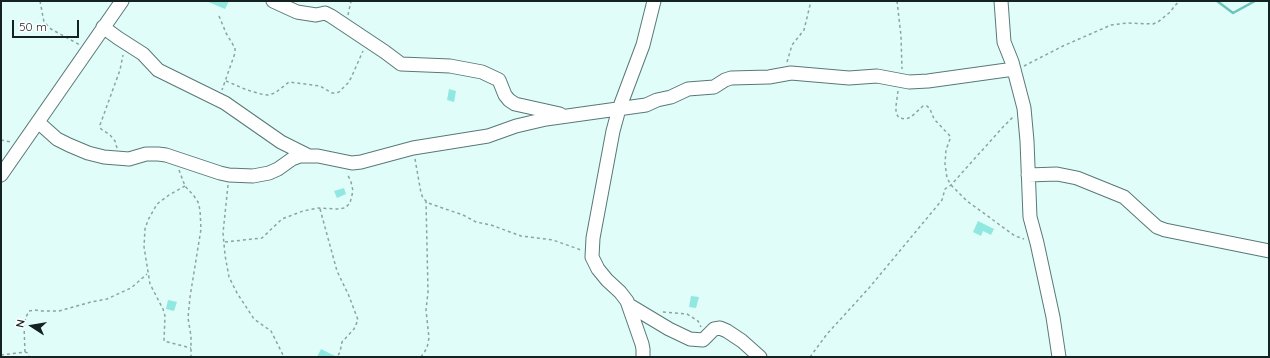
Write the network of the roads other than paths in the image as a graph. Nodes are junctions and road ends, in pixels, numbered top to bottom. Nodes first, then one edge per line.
1 (122, 1) edge
2 (273, 1) edge
3 (654, 1) edge
4 (1002, 1) edge
5 (103, 27) junction
6 (1014, 69) junction
7 (619, 110) junction
8 (565, 116) junction
9 (38, 122) junction
10 (307, 155) junction
11 (1, 175) edge
12 (1028, 175) junction
13 (1269, 251) edge
14 (629, 305) junction
15 (643, 357) edge
16 (760, 357) edge
17 (1059, 357) edge

1 - 5 street
2 - 8 street
3 - 7 street
4 - 6 street
5 - 9 street
5 - 10 street
6 - 7 street
6 - 12 street
7 - 8 street
7 - 14 street
8 - 10 street
9 - 10 street
9 - 11 street
12 - 13 street
12 - 17 street
14 - 15 street
14 - 16 street

